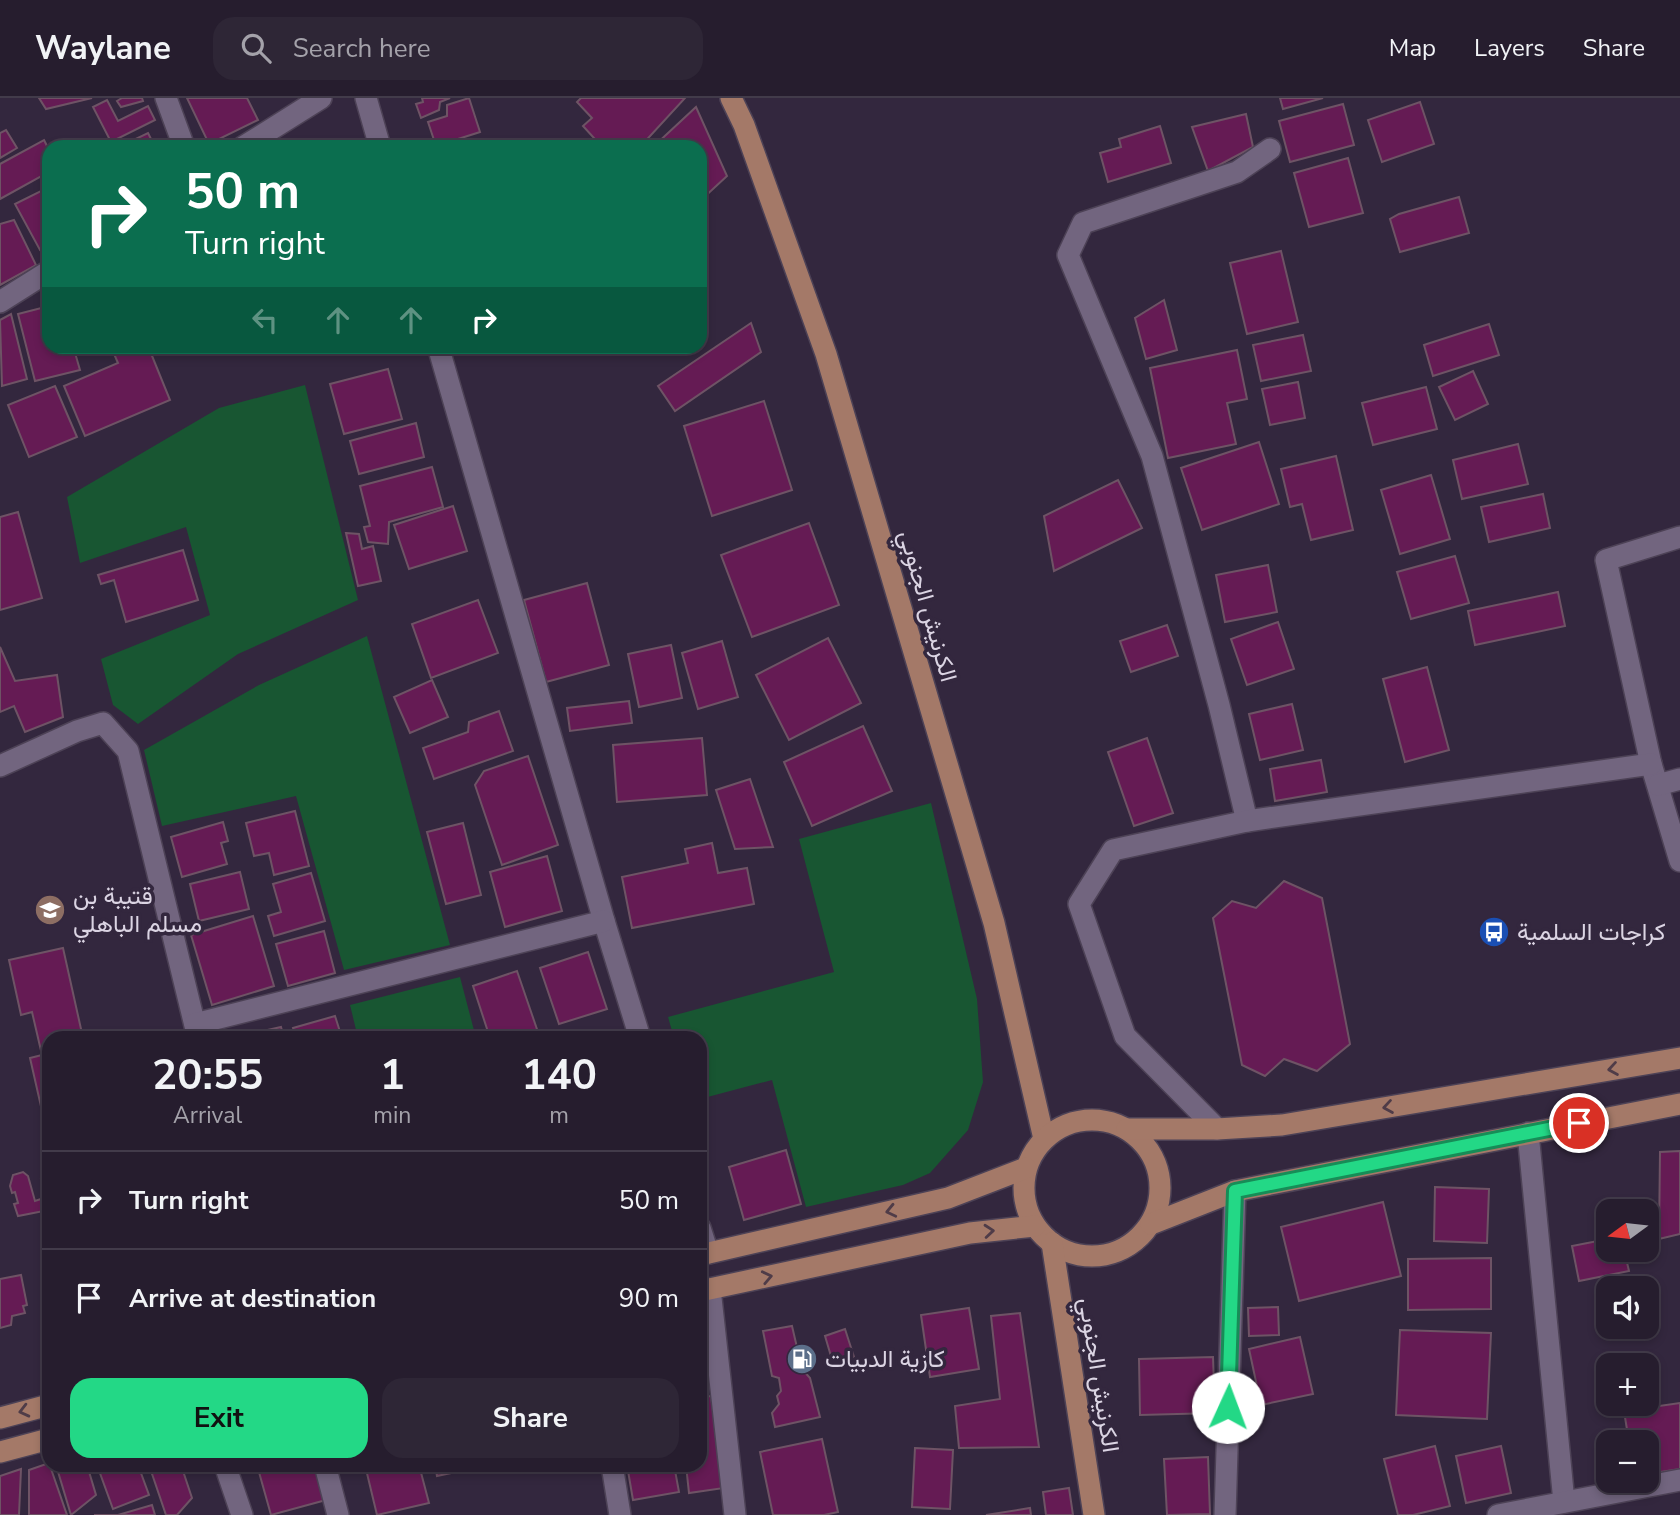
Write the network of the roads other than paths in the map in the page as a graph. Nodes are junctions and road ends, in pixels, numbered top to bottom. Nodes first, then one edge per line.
1 (166, 98) edge
2 (321, 98) edge
3 (366, 98) edge
4 (732, 98) edge
5 (181, 140) edge
6 (254, 140) edge
7 (378, 140) edge
8 (1270, 149) dead end
9 (42, 275) edge
10 (0, 302) edge
11 (440, 354) edge
12 (1680, 537) edge
13 (1651, 764) junction
14 (0, 766) edge
15 (1680, 779) edge
16 (1658, 785) junction
17 (1247, 821) junction
18 (1680, 861) edge
19 (604, 921) junction
20 (197, 1031) edge
21 (638, 1031) edge
22 (1680, 1058) edge
23 (1680, 1104) edge
24 (1127, 1129) junction
25 (1217, 1129) junction
26 (1528, 1132) junction
27 (1044, 1139) junction
28 (1026, 1168) junction
29 (1235, 1191) junction
30 (1151, 1224) junction
31 (1035, 1226) junction
32 (1052, 1244) junction
33 (707, 1253) edge
34 (707, 1290) edge
35 (707, 1305) edge
36 (42, 1407) edge
37 (0, 1418) edge
38 (42, 1441) edge
39 (0, 1451) edge
40 (227, 1472) edge
41 (327, 1472) edge
42 (613, 1472) edge
43 (1680, 1480) edge
44 (1564, 1502) junction
45 (242, 1515) edge
46 (338, 1515) edge
47 (620, 1515) edge
48 (735, 1515) edge
49 (1094, 1515) edge
50 (1225, 1515) edge
51 (1498, 1515) edge

1 - 5 street
2 - 6 street
3 - 7 street
4 - 27 main road, الكرنيش الجنوبي
8 - 17 street
9 - 10 street
11 - 19 street
12 - 13 street
13 - 16 street
13 - 17 street
14 - 20 street
15 - 16 street
16 - 18 street
17 - 25 street
19 - 20 street
19 - 21 street
22 -> 25 main road
23 - 26 main road
24 - 25 main road
24 - 27 main road
24 - 30 main road
26 - 29 main road
26 - 44 street
27 - 28 main road
28 - 31 main road
28 -> 33 main road
29 - 30 main road
29 - 50 street
30 - 32 main road
31 - 32 main road
34 -> 31 main road
32 - 49 main road, الكرنيش الجنوبي
35 - 48 street
36 -> 37 main road
38 - 39 main road
40 - 45 street
41 - 46 street
42 - 47 street
43 - 44 street
44 - 51 street

